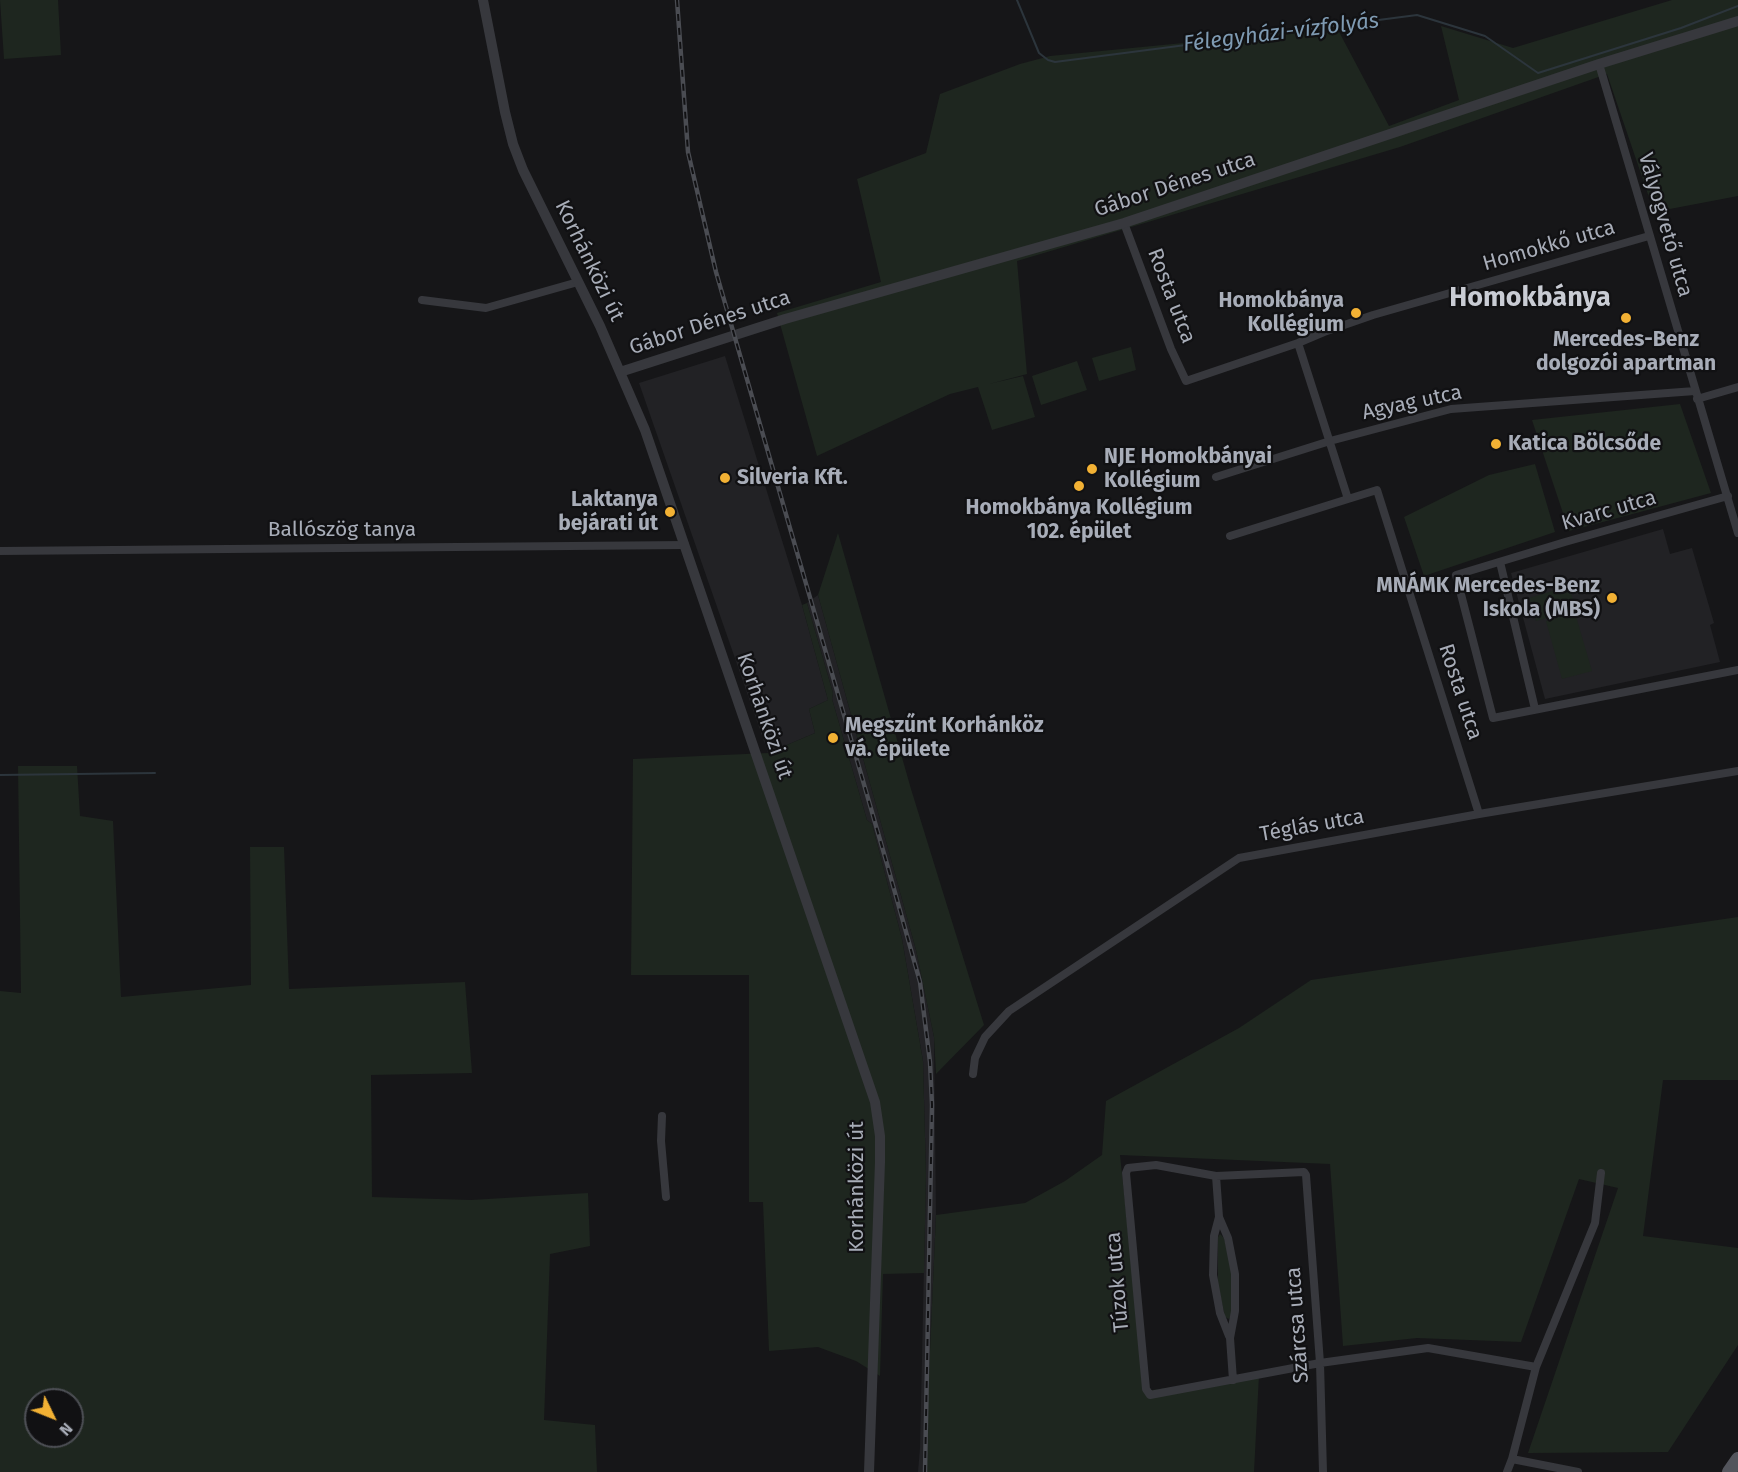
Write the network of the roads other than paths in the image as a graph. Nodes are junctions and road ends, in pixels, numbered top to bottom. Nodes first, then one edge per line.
1 (483, 0) edge
2 (1738, 21) edge
3 (1599, 64) junction
4 (1124, 223) junction
5 (1649, 236) junction
6 (578, 282) junction
7 (422, 300) dead end
8 (1298, 343) junction
9 (620, 372) junction
10 (1186, 381) joint
11 (1738, 387) edge
12 (1696, 395) junction
13 (1330, 441) junction
14 (1216, 477) dead end
15 (1728, 496) junction
16 (1348, 499) junction
17 (1738, 533) edge
18 (1230, 536) dead end
19 (685, 545) junction
20 (0, 551) edge
21 (1500, 562) junction
22 (1738, 670) edge
23 (1535, 709) junction
24 (1738, 771) edge
25 (1479, 814) junction
26 (973, 1074) dead end
27 (662, 1116) dead end
28 (1601, 1173) dead end
29 (1306, 1175) joint
30 (1216, 1176) junction
31 (666, 1197) dead end
32 (1219, 1217) junction
33 (1230, 1338) junction
34 (1320, 1363) junction
35 (1536, 1367) junction
36 (1233, 1380) junction
37 (1512, 1459) junction
38 (1738, 1460) edge
39 (869, 1472) edge
40 (1323, 1472) edge
41 (1507, 1472) edge
42 (1578, 1472) edge
43 (1730, 1472) edge

1 - 6 street, Korhánközi út
2 - 3 street, Gábor Dénes utca
3 - 4 street, Gábor Dénes utca
3 - 5 street, Vályogvető utca
4 - 9 street, Gábor Dénes utca
4 - 10 street, Rosta utca
5 - 8 street, Homokkő utca
5 - 12 street, Vályogvető utca
6 - 7 street
6 - 9 street, Korhánközi út
8 - 10 street, Homokkő utca
8 - 13 street
9 - 19 street, Korhánközi út
11 - 12 street, Agyag utca
12 - 13 street, Agyag utca
12 - 15 street, Vályogvető utca
13 - 14 street, Agyag utca
13 - 16 street
15 - 17 street, Vályogvető utca
15 - 21 street, Kvarc utca
16 - 18 street
16 - 25 street, Rosta utca
19 - 20 street, Ballószög tanya
19 - 39 street, Korhánközi út
21 - 23 street
21 - 23 street, Kvarc utca
22 - 23 street
24 - 25 street, Téglás utca
25 - 26 street, Téglás utca
27 - 31 street
28 - 35 street
29 - 30 street, Túzok utca
29 - 34 street, Szárcsa utca
30 - 32 street
30 - 36 street, Túzok utca
32 - 33 street
32 - 33 street
33 - 36 street
34 - 35 street, Túzok utca
34 - 36 street, Túzok utca
34 - 40 street, Szárcsa utca
35 - 37 street
37 - 41 street
37 - 42 street
38 - 43 main road

